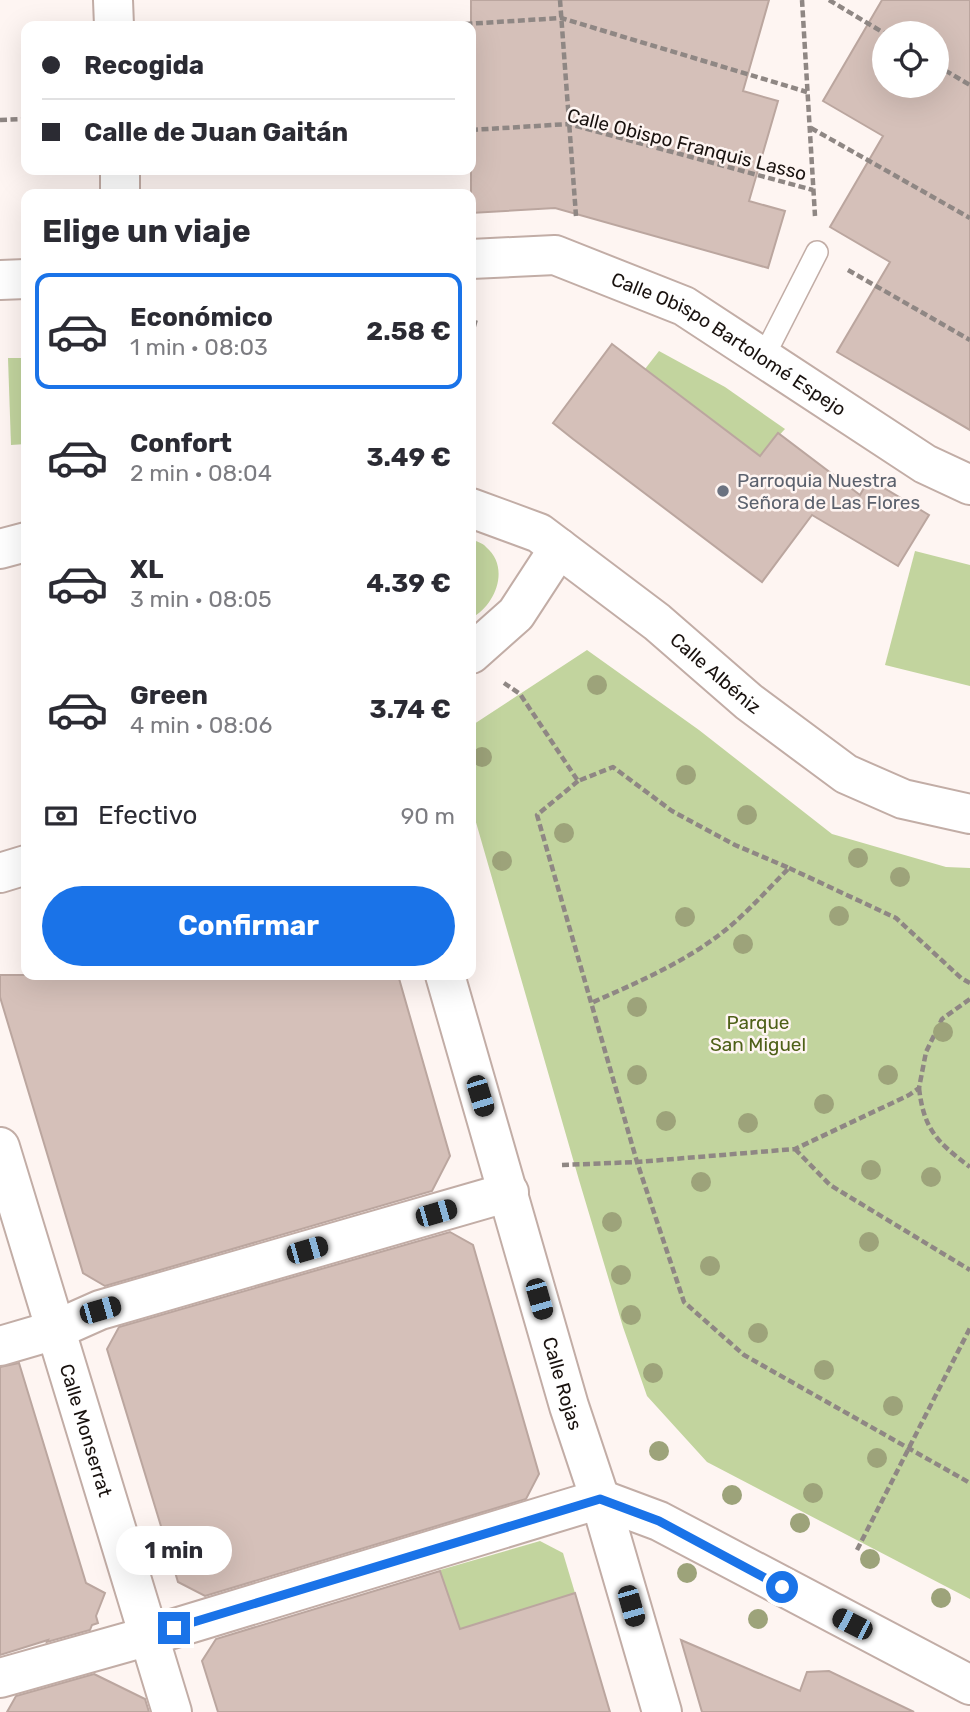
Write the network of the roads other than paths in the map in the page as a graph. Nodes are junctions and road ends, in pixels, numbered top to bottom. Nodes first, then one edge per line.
1 (113, 0) edge
2 (114, 21) edge
3 (817, 252) road end
4 (476, 259) edge
5 (21, 279) edge
6 (0, 280) edge
7 (763, 358) junction
8 (970, 485) edge
9 (476, 510) edge
10 (21, 543) edge
11 (559, 548) junction
12 (0, 549) edge
13 (476, 650) edge
14 (970, 814) edge
15 (21, 867) edge
16 (0, 873) edge
17 (446, 980) edge
18 (0, 1147) edge
19 (509, 1192) junction
20 (55, 1330) junction
21 (0, 1346) edge
22 (600, 1499) junction
23 (149, 1636) junction
24 (0, 1678) edge
25 (970, 1685) edge
26 (172, 1712) edge
27 (662, 1712) edge

1 - 2 street
3 - 7 lane
4 - 7 street, Calle Obispo Bartolomé Espejo
5 - 6 street
7 - 8 street, Calle Obispo Bartolomé Espejo
9 - 11 street, Calle Albéniz
10 - 12 street
11 - 13 street
11 - 14 street, Calle Albéniz
15 - 16 street
17 - 19 street, Calle Rojas
18 - 20 street, Calle Monserrat
19 - 20 street
19 - 22 street, Calle Rojas
20 - 21 street
20 - 23 street, Calle Monserrat
22 - 23 street
22 - 25 street
22 - 27 street, Calle Rojas
23 - 24 street
23 - 26 street, Calle Monserrat

